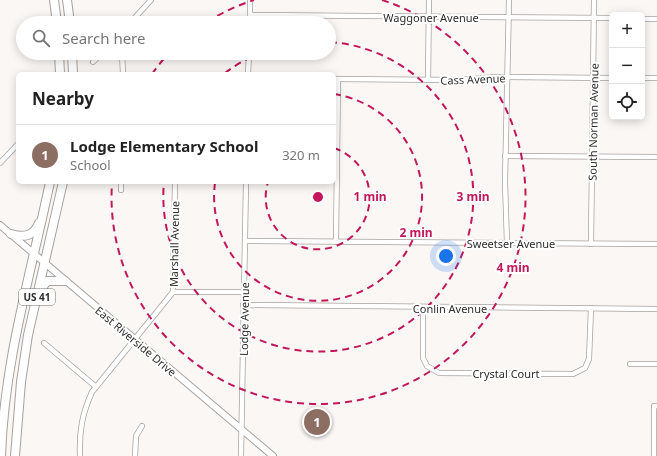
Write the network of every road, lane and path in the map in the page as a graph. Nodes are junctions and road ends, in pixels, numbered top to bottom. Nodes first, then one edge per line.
1 (54, 0) edge
2 (67, 0) edge
3 (151, 0) edge
4 (250, 0) edge
5 (429, 0) edge
6 (509, 0) edge
7 (594, 0) edge
8 (250, 15) joint
9 (56, 16) edge
10 (69, 16) edge
11 (136, 16) edge
12 (429, 17) junction
13 (509, 18) junction
14 (594, 18) junction
15 (609, 18) edge
16 (645, 19) edge
17 (657, 19) edge
18 (59, 60) edge
19 (72, 60) edge
20 (122, 60) edge
21 (249, 60) edge
22 (60, 72) edge
23 (73, 72) edge
24 (123, 72) edge
25 (248, 72) edge
26 (508, 77) junction
27 (594, 78) junction
28 (609, 78) edge
29 (645, 78) edge
30 (657, 78) edge
31 (336, 79) edge
32 (428, 80) junction
33 (16, 146) edge
34 (505, 156) junction
35 (592, 157) junction
36 (657, 157) edge
37 (0, 163) edge
38 (50, 184) edge
39 (64, 184) edge
40 (121, 184) edge
41 (175, 184) edge
42 (246, 184) edge
43 (121, 190) dead end
44 (45, 209) junction
45 (0, 226) edge
46 (11, 234) junction
47 (245, 241) junction
48 (336, 242) junction
49 (507, 243) junction
50 (591, 244) junction
51 (657, 244) edge
52 (34, 253) junction
53 (45, 263) junction
54 (65, 281) junction
55 (173, 292) junction
56 (244, 292) junction
57 (243, 305) junction
58 (34, 307) junction
59 (423, 308) junction
60 (591, 308) junction
61 (657, 309) edge
62 (134, 339) junction
63 (44, 343) dead end
64 (630, 364) dead end
65 (657, 364) edge
66 (95, 386) junction
67 (657, 406) edge
68 (142, 426) dead end
69 (241, 429) junction
70 (1, 456) edge
71 (15, 456) edge
72 (80, 456) edge
73 (135, 456) edge
74 (241, 456) edge
75 (273, 456) edge
76 (654, 456) edge

1 - 9 highway
2 - 10 highway
3 - 11 street
4 - 8 street
5 - 12 street
6 - 13 street
7 - 14 street, South Norman Avenue
8 - 12 street, Waggoner Avenue
12 - 13 street, Waggoner Avenue
12 - 32 street
13 - 14 street, Waggoner Avenue
13 - 26 street
14 - 15 street, Waggoner Avenue
14 - 27 street, South Norman Avenue
16 - 17 street
18 - 22 highway
19 - 23 highway
20 - 24 street
21 - 25 street
26 - 27 street, Cass Avenue
26 - 32 street, Cass Avenue
26 - 34 street
27 - 28 street, Cass Avenue
27 - 35 street, South Norman Avenue
29 - 30 street
31 - 32 street, Cass Avenue
31 - 48 street
33 - 37 street
34 - 35 street
34 - 49 street
35 - 36 street
35 - 50 street, South Norman Avenue
38 - 44 highway, US 41
39 - 53 highway, US 41
40 - 43 street
41 - 55 street, Marshall Avenue
42 - 47 street, Lodge Avenue
44 - 46 highway
44 - 52 highway, US 41
45 - 46 street, East Riverside Drive
46 - 52 street, East Riverside Drive
47 - 48 street, Sweetser Avenue
47 - 56 street, Lodge Avenue
48 - 49 street, Sweetser Avenue
49 - 50 street, Sweetser Avenue
50 - 51 street, Sweetser Avenue
52 - 53 street, East Riverside Drive
52 - 70 highway, US 41
53 - 54 street, East Riverside Drive
53 - 58 highway, US 41
54 - 58 highway
54 - 62 street, East Riverside Drive
55 - 56 street
55 - 62 street, Marshall Avenue
56 - 57 street, Lodge Avenue
57 - 59 street, Conlin Avenue
57 - 69 street, Lodge Avenue
58 - 71 highway, US 41
59 - 60 street, Conlin Avenue
59 - 60 street, Crystal Court
60 - 61 street, Conlin Avenue
62 - 66 street, Marshall Avenue
62 - 69 street, East Riverside Drive
63 - 66 street
64 - 65 street
66 - 72 street, Marshall Avenue
67 - 76 street
68 - 73 street
69 - 74 street, Lodge Avenue
69 - 75 street, East Riverside Drive

